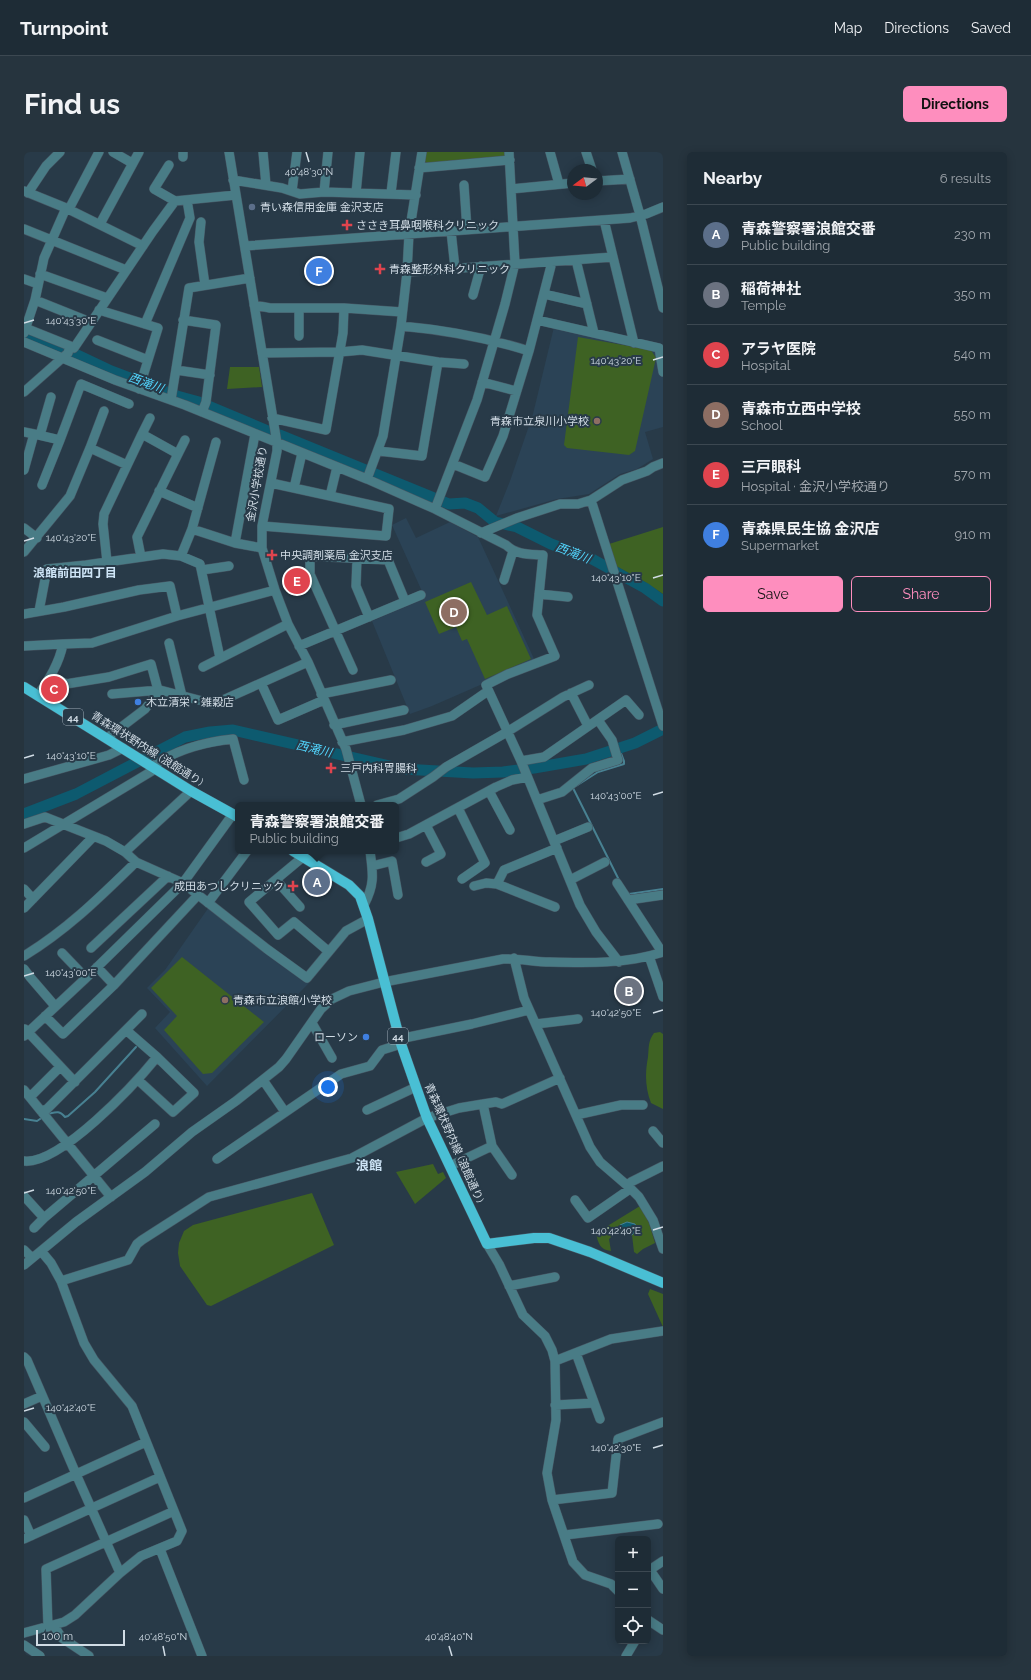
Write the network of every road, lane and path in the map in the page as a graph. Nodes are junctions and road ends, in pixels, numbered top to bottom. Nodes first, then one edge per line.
1 (60, 152) edge
2 (99, 152) edge
3 (113, 152) edge
4 (139, 152) edge
5 (229, 152) edge
6 (263, 152) edge
7 (297, 152) edge
8 (328, 152) edge
9 (360, 152) edge
10 (396, 152) edge
11 (422, 152) edge
12 (550, 152) edge
13 (586, 152) edge
14 (622, 152) edge
15 (510, 156) edge
16 (132, 163) junction
17 (590, 164) edge
18 (169, 165) dead end
19 (419, 168) junction
20 (630, 179) junction
21 (233, 180) junction
22 (603, 181) edge
23 (567, 183) edge
24 (559, 184) junction
25 (266, 185) junction
26 (464, 185) dead end
27 (511, 189) junction
28 (292, 191) junction
29 (26, 192) edge
30 (324, 192) junction
31 (356, 193) junction
32 (391, 193) junction
33 (416, 194) junction
34 (236, 195) junction
35 (187, 200) junction
36 (175, 201) junction
37 (663, 206) edge
38 (67, 208) junction
39 (640, 216) junction
40 (604, 220) junction
41 (201, 222) dead end
42 (100, 224) junction
43 (512, 226) junction
44 (24, 229) edge
45 (468, 230) junction
46 (451, 231) junction
47 (409, 234) junction
48 (52, 240) junction
49 (144, 246) junction
50 (245, 246) junction
51 (613, 257) junction
52 (576, 260) junction
53 (552, 262) junction
54 (515, 263) junction
55 (481, 266) junction
56 (455, 268) junction
57 (126, 270) junction
58 (407, 272) junction
59 (40, 274) junction
60 (250, 278) junction
61 (24, 279) edge
62 (38, 284) junction
63 (205, 285) junction
64 (660, 287) edge
65 (474, 294) dead end
66 (544, 294) junction
67 (107, 298) junction
68 (34, 300) junction
69 (587, 304) junction
70 (254, 306) junction
71 (299, 308) junction
72 (344, 308) junction
73 (663, 308) edge
74 (99, 310) junction
75 (402, 312) junction
76 (183, 320) junction
77 (537, 320) junction
78 (90, 322) junction
79 (145, 324) junction
80 (401, 326) junction
81 (25, 327) edge
82 (594, 333) junction
83 (299, 336) dead end
84 (97, 340) dead end
85 (495, 340) junction
86 (24, 342) edge
87 (634, 343) junction
88 (67, 351) junction
89 (529, 351) junction
90 (340, 352) junction
91 (262, 353) junction
92 (395, 355) junction
93 (148, 360) junction
94 (438, 362) junction
95 (464, 364) dead end
96 (176, 370) junction
97 (663, 372) edge
98 (210, 375) junction
99 (482, 382) junction
100 (141, 384) junction
101 (516, 391) junction
102 (24, 392) edge
103 (172, 396) junction
104 (51, 397) dead end
105 (129, 404) dead end
106 (204, 407) junction
107 (104, 411) dead end
108 (150, 418) dead end
109 (272, 418) junction
110 (24, 432) edge
111 (37, 434) junction
112 (142, 434) junction
113 (255, 434) junction
114 (60, 440) junction
115 (185, 440) dead end
116 (216, 442) dead end
117 (277, 443) junction
118 (90, 448) junction
119 (379, 451) junction
120 (302, 453) junction
121 (178, 454) junction
122 (663, 463) edge
123 (453, 464) junction
124 (127, 466) junction
125 (337, 467) junction
126 (24, 470) edge
127 (369, 475) junction
128 (271, 483) junction
129 (42, 485) dead end
130 (294, 488) junction
131 (159, 491) junction
132 (330, 496) junction
133 (591, 500) junction
134 (437, 502) junction
135 (198, 508) junction
136 (262, 526) junction
137 (24, 528) edge
138 (192, 529) junction
139 (481, 533) junction
140 (37, 538) junction
141 (235, 543) junction
142 (262, 548) junction
143 (512, 551) junction
144 (24, 552) edge
145 (181, 556) junction
146 (141, 557) junction
147 (357, 558) junction
148 (108, 562) junction
149 (229, 566) dead end
150 (202, 570) junction
151 (504, 580) dead end
152 (275, 590) junction
153 (539, 594) junction
154 (421, 595) dead end
155 (568, 597) dead end
156 (405, 602) junction
157 (210, 607) junction
158 (39, 611) junction
159 (24, 614) edge
160 (177, 616) junction
161 (368, 617) junction
162 (288, 624) junction
163 (335, 631) junction
164 (169, 643) dead end
165 (63, 644) junction
166 (24, 646) edge
167 (299, 646) junction
168 (220, 658) junction
169 (308, 662) junction
170 (203, 667) dead end
171 (352, 670) dead end
172 (51, 676) junction
173 (391, 680) dead end
174 (261, 683) junction
175 (589, 684) dead end
176 (24, 687) edge
177 (159, 690) junction
178 (488, 691) junction
179 (571, 693) junction
180 (112, 694) dead end
181 (38, 695) junction
182 (182, 696) junction
183 (323, 697) junction
184 (404, 710) dead end
185 (639, 715) dead end
186 (598, 720) junction
187 (662, 724) edge
188 (334, 725) junction
189 (588, 726) junction
190 (506, 732) junction
191 (107, 738) junction
192 (344, 746) junction
193 (123, 748) junction
194 (521, 763) junction
195 (152, 766) junction
196 (527, 776) junction
197 (24, 779) edge
198 (244, 780) dead end
199 (191, 791) junction
200 (489, 791) junction
201 (537, 800) junction
202 (360, 802) edge
203 (388, 802) edge
204 (458, 808) junction
205 (235, 815) edge
206 (235, 817) edge
207 (24, 824) edge
208 (63, 824) junction
209 (426, 825) junction
210 (588, 827) dead end
211 (510, 830) dead end
212 (93, 837) junction
213 (399, 837) edge
214 (555, 844) junction
215 (24, 848) edge
216 (125, 852) junction
217 (245, 854) edge
218 (298, 854) edge
219 (370, 854) edge
220 (303, 857) junction
221 (136, 862) junction
222 (426, 862) dead end
223 (605, 862) dead end
224 (372, 866) junction
225 (168, 876) junction
226 (462, 879) dead end
227 (276, 880) junction
228 (570, 880) junction
229 (182, 883) junction
230 (617, 883) dead end
231 (497, 884) junction
232 (474, 886) dead end
233 (24, 889) edge
234 (198, 895) junction
235 (398, 895) dead end
236 (663, 895) edge
237 (33, 899) junction
238 (628, 900) junction
239 (208, 903) junction
240 (364, 905) junction
241 (300, 907) dead end
242 (555, 907) dead end
243 (24, 908) edge
244 (368, 919) junction
245 (91, 948) dead end
246 (328, 951) junction
247 (62, 953) dead end
248 (657, 953) edge
249 (24, 956) edge
250 (514, 958) junction
251 (619, 962) junction
252 (97, 967) junction
253 (24, 969) edge
254 (663, 976) edge
255 (86, 978) junction
256 (384, 982) junction
257 (114, 986) junction
258 (663, 997) edge
259 (55, 1006) junction
260 (529, 1010) junction
261 (142, 1014) dead end
262 (45, 1016) junction
263 (578, 1019) dead end
264 (312, 1023) junction
265 (536, 1024) junction
266 (126, 1030) junction
267 (25, 1032) edge
268 (400, 1041) junction
269 (157, 1057) junction
270 (332, 1058) dead end
271 (60, 1067) junction
272 (560, 1078) junction
273 (138, 1080) junction
274 (263, 1080) junction
275 (75, 1082) junction
276 (416, 1087) junction
277 (27, 1093) edge
278 (483, 1104) junction
279 (643, 1105) dead end
280 (367, 1110) dead end
281 (285, 1112) junction
282 (44, 1114) junction
283 (576, 1114) junction
284 (427, 1118) junction
285 (155, 1124) dead end
286 (652, 1130) dead end
287 (67, 1143) junction
288 (663, 1143) edge
289 (492, 1146) junction
290 (217, 1159) dead end
291 (24, 1161) edge
292 (450, 1166) junction
293 (663, 1166) edge
294 (512, 1174) dead end
295 (94, 1176) junction
296 (629, 1187) junction
297 (24, 1196) edge
298 (111, 1197) junction
299 (575, 1200) dead end
300 (44, 1218) junction
301 (34, 1228) dead end
302 (487, 1244) junction
303 (663, 1249) edge
304 (24, 1250) edge
305 (41, 1251) junction
306 (32, 1258) junction
307 (24, 1265) edge
308 (555, 1277) dead end
309 (61, 1282) junction
310 (663, 1283) edge
311 (509, 1286) junction
312 (662, 1333) edge
313 (576, 1353) junction
314 (24, 1357) edge
315 (555, 1361) junction
316 (42, 1396) junction
317 (594, 1403) junction
318 (24, 1404) edge
319 (555, 1405) junction
320 (600, 1419) dead end
321 (24, 1422) edge
322 (663, 1422) edge
323 (146, 1442) junction
324 (45, 1447) dead end
325 (76, 1474) junction
326 (160, 1477) junction
327 (24, 1498) edge
328 (552, 1500) junction
329 (90, 1508) junction
330 (174, 1511) junction
331 (24, 1520) edge
332 (658, 1524) dead end
333 (565, 1535) junction
334 (27, 1537) edge
335 (106, 1543) junction
336 (160, 1549) junction
337 (663, 1561) edge
338 (651, 1570) edge
339 (650, 1572) edge
340 (120, 1573) junction
341 (615, 1587) edge
342 (663, 1589) edge
343 (651, 1622) edge
344 (51, 1626) junction
345 (663, 1630) edge
346 (24, 1633) edge
347 (633, 1644) edge
348 (24, 1645) edge
349 (40, 1656) edge
350 (90, 1656) edge
351 (202, 1656) edge
352 (626, 1656) edge

1 - 29 street
2 - 38 street
3 - 16 street
4 - 16 street
5 - 21 street, 金沢小学校通り
6 - 25 street
7 - 28 street
8 - 30 street
9 - 31 street
10 - 32 street
11 - 19 street
12 - 24 street
13 - 17 street
14 - 20 street
15 - 19 street
15 - 27 street
16 - 42 street
18 - 36 street
19 - 33 street
20 - 22 street
20 - 39 street
21 - 25 street
21 - 34 street, 金沢小学校通り
23 - 24 street
24 - 27 street
25 - 28 street
26 - 45 street
27 - 43 street
28 - 30 street
29 - 38 street
30 - 31 street
31 - 32 street
32 - 33 street
33 - 47 street
34 - 35 street
34 - 50 street, 金沢小学校通り
35 - 36 street
35 - 79 street
36 - 49 street
37 - 39 street
38 - 42 street
38 - 48 street
39 - 40 street
39 - 64 street
40 - 43 street
40 - 51 street
41 - 63 street
42 - 49 street
43 - 45 street
43 - 54 street
44 - 48 street
45 - 46 street
46 - 47 street
46 - 56 street
47 - 50 street
47 - 58 street
48 - 57 street
48 - 59 street
49 - 57 street
50 - 60 street, 金沢小学校通り
51 - 52 street
51 - 87 street
52 - 53 street
52 - 69 street
53 - 54 street
53 - 66 street
54 - 55 street
54 - 85 street
55 - 56 street
55 - 65 street
56 - 58 street
57 - 67 street
58 - 75 street
59 - 62 street
59 - 67 street
60 - 63 street
60 - 70 street, 金沢小学校通り
61 - 62 street
62 - 68 street
63 - 76 street
64 - 73 street
66 - 69 street
66 - 77 street
67 - 74 street
68 - 78 street
68 - 81 street
69 - 82 street
70 - 71 street
70 - 91 street, 金沢小学校通り
71 - 72 street
71 - 83 street
72 - 75 street
72 - 90 street
74 - 78 street
74 - 79 street
75 - 80 street
76 - 96 street
76 - 98 street
77 - 82 street
77 - 89 street
78 - 88 street
79 - 93 street
80 - 85 street
80 - 92 street
81 - 88 street
82 - 87 street
84 - 93 street
85 - 89 street
85 - 99 street
86 - 88 street
87 - 97 street
88 - 100 street
88 - 102 street
89 - 101 street
90 - 91 street
90 - 92 street
90 - 109 street
91 - 109 street, 金沢小学校通り
92 - 94 street
92 - 119 street
93 - 100 street
94 - 95 street
94 - 119 street
96 - 98 street
96 - 103 street
98 - 106 street
99 - 101 street
99 - 123 street
100 - 103 street
101 - 123 street
103 - 106 street
104 - 111 street
105 - 114 street
106 - 113 street
107 - 118 street
108 - 112 street
109 - 117 street, 金沢小学校通り
110 - 111 street
111 - 114 street
111 - 126 street
112 - 121 street
112 - 124 street
113 - 117 street
113 - 141 street
114 - 129 street
115 - 121 street
116 - 135 street
117 - 120 street
117 - 128 street, 金沢小学校通り
118 - 124 street
118 - 140 street
119 - 127 street
120 - 125 street
120 - 130 street
121 - 131 street
122 - 133 street
123 - 134 street
124 - 148 street
125 - 127 street
125 - 132 street
127 - 134 street
128 - 130 street
128 - 136 street, 金沢小学校通り
130 - 132 street
131 - 135 street
131 - 146 street
132 - 136 street
133 - 139 street
133 - 187 street
134 - 139 street
135 - 138 street
136 - 142 street, 金沢小学校通り
137 - 140 street
138 - 141 street
138 - 145 street
139 - 143 street
140 - 144 street
141 - 142 street
142 - 152 street, 金沢小学校通り
143 - 151 street
143 - 153 street
145 - 146 street
145 - 150 street
146 - 148 street
147 - 156 street
147 - 161 street
147 - 163 street
148 - 158 street
149 - 150 street
150 - 157 street
152 - 157 street
152 - 162 street, 金沢小学校通り
153 - 155 street
153 - 178 street
154 - 156 street
156 - 161 street
157 - 160 street
157 - 168 street
158 - 159 street
158 - 160 street
160 - 165 street
161 - 163 street
162 - 167 street, 金沢小学校通り
162 - 168 street
163 - 167 street
163 - 171 street
164 - 182 street
165 - 166 street
165 - 172 street
167 - 169 street, 金沢小学校通り
168 - 170 street
169 - 174 street
169 - 183 street, 金沢小学校通り
172 - 177 street
172 - 181 street
173 - 183 street
174 - 182 street
174 - 183 street
175 - 179 street
176 - 181 main road, 青森環状野内線 (浪館通り) / 44
177 - 180 street
177 - 182 street
177 - 191 street
178 - 190 street
178 - 192 street
179 - 189 street
179 - 190 street
181 - 191 main road, 青森環状野内線 (浪館通り) / 44
183 - 188 street, 金沢小学校通り
184 - 188 street
185 - 186 street
186 - 189 street
186 - 201 street
188 - 192 street, 金沢小学校通り
189 - 194 street
190 - 194 street
190 - 203 street
191 - 193 main road, 青森環状野内線 (浪館通り) / 44
192 - 202 street, 金沢小学校通り
193 - 195 main road, 青森環状野内線 (浪館通り) / 44
193 - 197 street
194 - 196 street
195 - 198 street
195 - 199 main road, 青森環状野内線 (浪館通り) / 44
195 - 208 street
196 - 200 street
196 - 201 street
199 - 205 main road, 青森環状野内線 (浪館通り) / 44
199 - 216 street
200 - 204 street
200 - 211 street
201 - 214 street
204 - 209 street
204 - 226 street
206 - 229 street
207 - 208 street
208 - 212 street
208 - 215 street
209 - 213 street
209 - 222 street
210 - 214 street
212 - 216 street
212 - 237 street
214 - 228 street
214 - 231 street
216 - 221 street
217 - 239 street
218 - 220 main road, 青森環状野内線 (浪館通り) / 44
219 - 224 street
220 - 227 street
220 - 240 main road, 青森環状野内線 (浪館通り) / 44
221 - 225 street
221 - 249 street
223 - 228 street
224 - 235 street
224 - 240 street
225 - 229 street
225 - 245 street
227 - 241 street
227 - 246 street
228 - 251 street
229 - 234 street
229 - 252 street
230 - 238 street
231 - 232 street
231 - 242 street
233 - 237 street
234 - 239 street
234 - 257 street
236 - 238 street
237 - 243 street
238 - 248 street
239 - 246 street
240 - 244 main road, 青森環状野内線 (浪館通り) / 44
244 - 246 street
244 - 256 main road, 青森環状野内線 (浪館通り) / 44
247 - 255 street
248 - 251 street
248 - 254 street
248 - 258 street
250 - 251 street
250 - 256 street
250 - 260 street
252 - 255 street
252 - 257 street
253 - 259 street
255 - 259 street
256 - 264 street
256 - 268 main road, 青森環状野内線 (浪館通り) / 44
257 - 262 street
259 - 262 street
260 - 265 street
260 - 268 street
261 - 266 street
262 - 267 street
263 - 265 street
264 - 270 street
264 - 274 street
265 - 272 street
266 - 269 street
266 - 275 street
267 - 271 street
268 - 276 main road, 青森環状野内線 (浪館通り) / 44
268 - 281 street
269 - 273 street
269 - 273 street
271 - 275 street
271 - 277 street
272 - 278 street
272 - 283 street
273 - 287 street
274 - 281 street
274 - 298 street
275 - 282 street
276 - 280 street
276 - 284 main road, 青森環状野内線 (浪館通り) / 44
277 - 282 street
278 - 284 street
278 - 289 street
279 - 283 street
281 - 290 street
282 - 287 street
283 - 296 street
284 - 292 main road, 青森環状野内線 (浪館通り) / 44
284 - 309 street
285 - 295 street
286 - 288 street
287 - 291 street
287 - 295 street
289 - 292 street
289 - 294 street
292 - 302 main road, 青森環状野内線 (浪館通り) / 44
293 - 296 street
295 - 298 street
295 - 300 street
296 - 299 street
296 - 303 street
297 - 300 street
298 - 305 street
300 - 301 street
302 - 310 main road
302 - 311 street
304 - 306 street
305 - 306 street
305 - 309 street
306 - 307 street
308 - 311 street
309 - 323 street
311 - 315 street
312 - 313 street
313 - 315 street
313 - 317 street
314 - 316 street
315 - 319 street
316 - 318 street
316 - 325 street
317 - 319 street
317 - 320 street
319 - 328 street
321 - 324 street
322 - 328 street
323 - 325 street
323 - 326 street
325 - 327 street
325 - 329 street
326 - 329 street
326 - 330 street
328 - 333 street
329 - 334 street
329 - 335 street
330 - 335 street
330 - 336 street
331 - 334 street
332 - 333 street
333 - 341 street
335 - 340 street
335 - 344 street
336 - 340 street
336 - 351 street
337 - 338 street
339 - 342 street
340 - 344 street
343 - 345 street
344 - 346 street
344 - 350 street
347 - 352 street
348 - 349 street

